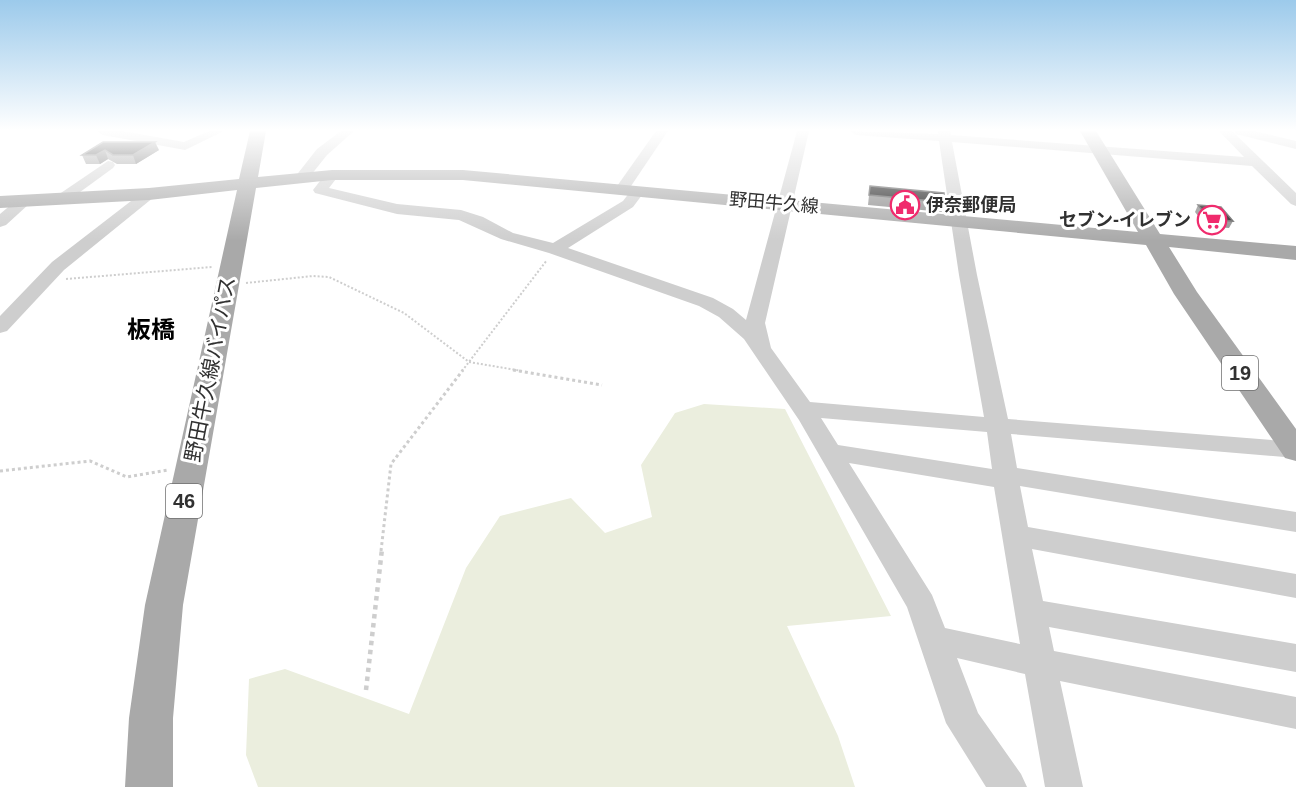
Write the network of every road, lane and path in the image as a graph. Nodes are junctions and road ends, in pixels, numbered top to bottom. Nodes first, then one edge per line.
1 (104, 168) edge
2 (250, 168) edge
3 (309, 168) edge
4 (642, 168) edge
5 (793, 168) edge
6 (951, 168) edge
7 (1119, 168) edge
8 (1263, 168) edge
9 (332, 175) junction
10 (302, 177) junction
11 (246, 184) junction
12 (630, 190) junction
13 (149, 194) junction
14 (60, 200) junction
15 (24, 201) junction
16 (1296, 201) edge
17 (0, 203) edge
18 (784, 204) junction
19 (960, 221) junction
20 (0, 222) edge
21 (1161, 240) junction
22 (555, 249) junction
23 (1294, 254) edge
24 (228, 275) junction
25 (43, 281) junction
26 (0, 327) edge
27 (761, 349) junction
28 (469, 362) junction
29 (602, 385) dead end
30 (803, 409) junction
31 (1296, 421) edge
32 (998, 426) junction
33 (1296, 451) edge
34 (830, 452) junction
35 (191, 466) junction
36 (0, 471) edge
37 (1007, 477) junction
38 (1296, 522) edge
39 (1016, 535) junction
40 (1296, 586) edge
41 (1030, 611) junction
42 (934, 639) junction
43 (1296, 658) edge
44 (1041, 663) junction
45 (366, 690) dead end
46 (1296, 713) edge
47 (149, 787) edge
48 (1008, 787) edge
49 (1064, 787) edge

1 - 14 street
2 - 11 main road, 野田牛久線バイパス / 46
3 - 10 street
4 - 12 street
5 - 18 street
6 - 19 street
7 - 21 main road, 19
8 - 16 street
9 - 10 main road, 野田牛久線
9 - 12 main road, 野田牛久線
9 - 22 street
10 - 11 main road, 野田牛久線
11 - 13 main road, 野田牛久線
11 - 24 main road, 野田牛久線バイパス / 46
12 - 18 main road, 野田牛久線
12 - 22 street
13 - 14 main road, 野田牛久線
13 - 25 street
14 - 15 main road, 野田牛久線
15 - 17 main road, 野田牛久線
15 - 20 street
18 - 19 main road, 野田牛久線
18 - 27 street
19 - 21 main road, 野田牛久線
19 - 32 street
21 - 23 main road, 野田牛久線
21 - 31 main road, 19
21 - 33 main road, 19
22 - 27 street
22 - 28 path
24 - 25 path
24 - 28 path
24 - 35 main road, 野田牛久線バイパス / 46
25 - 26 street
27 - 30 street
28 - 29 path
28 - 45 path
30 - 32 street
30 - 34 street
32 - 33 street
32 - 37 street
34 - 37 street
34 - 42 street
35 - 36 path
35 - 47 main road, 野田牛久線バイパス / 46
37 - 38 street
37 - 39 street
39 - 40 street
39 - 41 street
41 - 43 street
41 - 44 street
42 - 44 street
42 - 48 street
44 - 46 street
44 - 49 street

